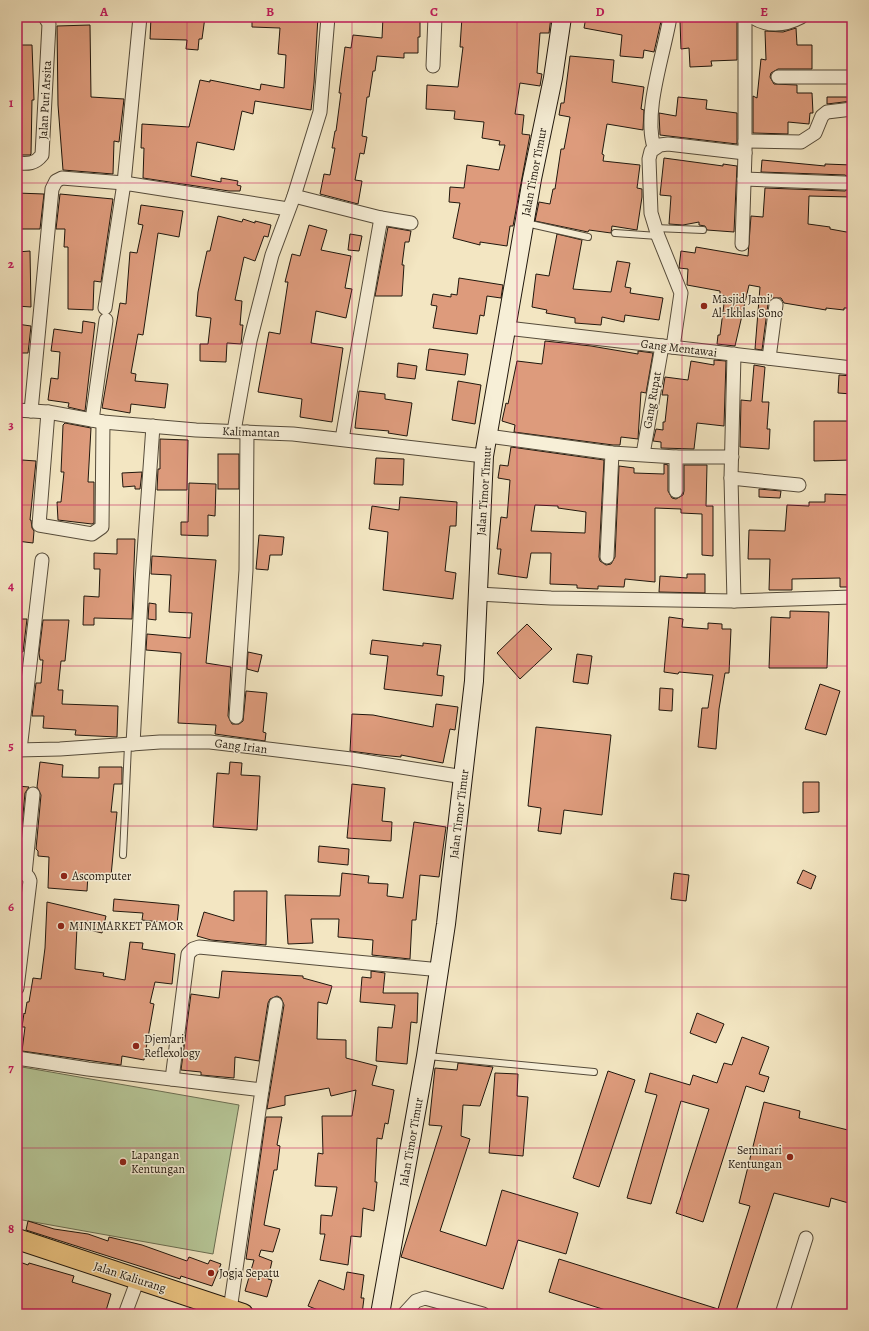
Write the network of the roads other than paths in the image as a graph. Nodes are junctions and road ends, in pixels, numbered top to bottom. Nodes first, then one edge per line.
1 (45, 17) edge
2 (140, 17) edge
3 (328, 17) edge
4 (435, 17) edge
5 (562, 17) edge
6 (670, 17) edge
7 (745, 17) edge
8 (752, 17) edge
9 (800, 17) edge
10 (432, 66) dead end
11 (778, 77) dead end
12 (852, 77) edge
13 (852, 109) edge
14 (654, 147) junction
15 (745, 147) junction
16 (17, 163) edge
17 (744, 179) junction
18 (124, 183) junction
19 (845, 183) dead end
20 (294, 196) junction
21 (288, 209) junction
22 (381, 218) junction
23 (410, 223) dead end
24 (524, 223) junction
25 (704, 230) dead end
26 (657, 232) junction
27 (615, 234) dead end
28 (588, 237) dead end
29 (742, 244) dead end
30 (776, 305) dead end
31 (507, 328) junction
32 (667, 347) junction
33 (734, 354) junction
34 (769, 358) junction
35 (852, 368) edge
36 (17, 410) edge
37 (31, 410) junction
38 (48, 412) junction
39 (98, 421) junction
40 (153, 426) junction
41 (234, 431) junction
42 (247, 432) junction
43 (488, 436) junction
44 (342, 439) junction
45 (612, 453) junction
46 (643, 454) junction
47 (484, 456) junction
48 (676, 457) junction
49 (732, 457) junction
50 (731, 478) junction
51 (799, 485) dead end
52 (676, 491) dead end
53 (607, 557) dead end
54 (42, 560) dead end
55 (478, 594) junction
56 (852, 597) edge
57 (734, 601) junction
58 (236, 718) dead end
59 (131, 745) junction
60 (19, 750) edge
61 (464, 777) junction
62 (33, 794) dead end
63 (123, 855) dead end
64 (21, 872) edge
65 (440, 970) junction
66 (17, 988) edge
67 (276, 1004) dead end
68 (426, 1056) junction
69 (17, 1058) edge
70 (594, 1072) dead end
71 (172, 1079) junction
72 (262, 1090) junction
73 (806, 1238) dead end
74 (17, 1239) edge
75 (138, 1279) junction
76 (237, 1312) edge
77 (125, 1314) edge
78 (380, 1314) edge
79 (404, 1314) edge
80 (483, 1314) edge
81 (782, 1314) edge

1 - 16 street, Jalan Puri Arsita
2 - 18 street
3 - 20 street
4 - 10 street
5 - 24 street, Jalan Timor Timur
6 - 14 street
7 - 15 street
8 - 9 street
11 - 12 street
13 - 15 street
14 - 15 street
14 - 26 street, Gang Rupat
15 - 17 street
17 - 19 street
17 - 29 street
18 - 21 street
18 - 37 street
18 - 39 street
20 - 21 street
20 - 22 street
21 - 41 street
22 - 23 street
22 - 44 street
24 - 28 lane
24 - 31 street, Jalan Timor Timur
25 - 26 lane
26 - 27 lane
26 - 32 street, Gang Rupat
30 - 34 street
31 - 32 street, Gang Mentawai
31 - 43 street, Jalan Timor Timur
32 - 33 street, Gang Mentawai
32 - 46 street, Gang Rupat
33 - 34 street, Gang Mentawai
33 - 49 street
34 - 35 street, Gang Mentawai
36 - 37 street, Kalimantan
37 - 38 street, Kalimantan
38 - 39 street, Kalimantan
38 - 39 street
39 - 40 street, Kalimantan
40 - 41 street, Kalimantan
40 - 59 street
41 - 42 street, Kalimantan
42 - 44 street, Kalimantan
42 - 58 street
43 - 45 street
43 - 47 street, Jalan Timor Timur
44 - 47 street, Kalimantan
45 - 46 street
45 - 53 street
46 - 48 street
47 - 55 street, Jalan Timor Timur
48 - 49 street
48 - 52 street
49 - 50 street
50 - 51 street
50 - 57 street
54 - 60 street
55 - 57 street
55 - 61 street, Jalan Timor Timur
56 - 57 street
59 - 60 street, Gang Irian
59 - 61 street, Gang Irian
59 - 63 lane
61 - 65 street, Jalan Timor Timur
62 - 64 street
64 - 66 street
65 - 68 street, Jalan Timor Timur
65 - 71 street
67 - 72 street
68 - 70 lane
68 - 78 street, Jalan Timor Timur
69 - 71 street
71 - 72 street
72 - 76 street
73 - 81 street
74 - 75 main road, Jalan Kaliurang
75 - 76 main road, Jalan Kaliurang
75 - 77 street
79 - 80 street

